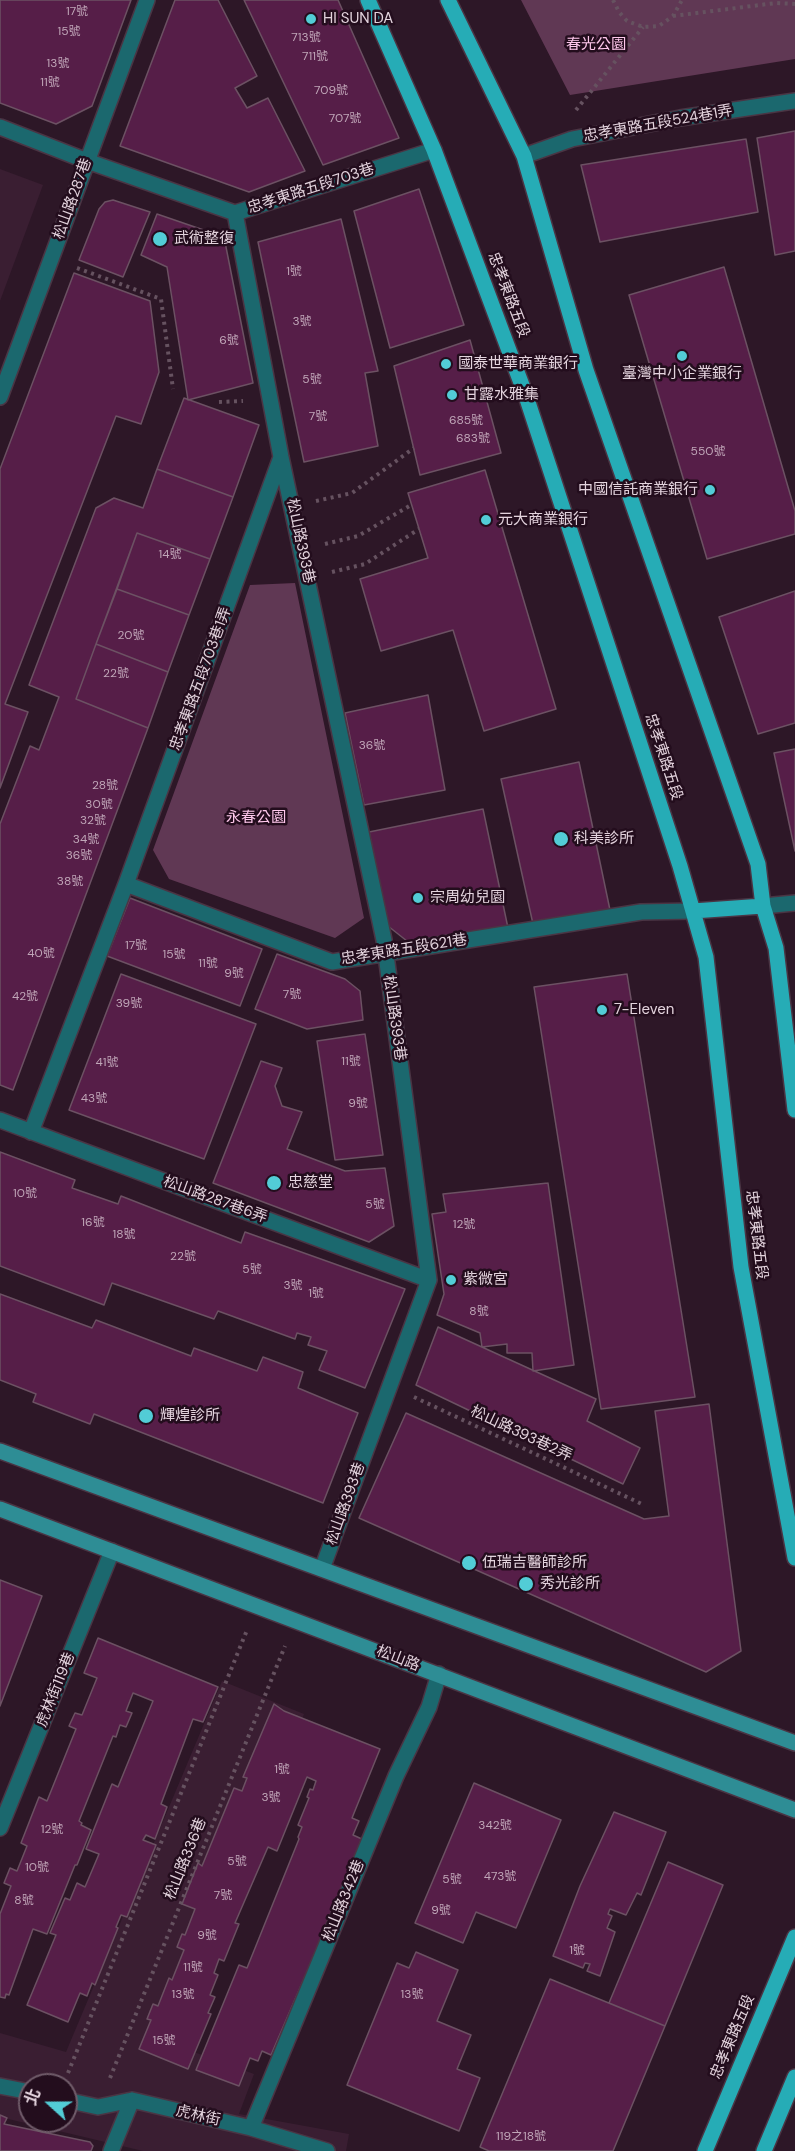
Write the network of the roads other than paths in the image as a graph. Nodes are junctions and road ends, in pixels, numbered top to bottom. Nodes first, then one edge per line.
1 (147, 0) edge
2 (368, 0) edge
3 (448, 0) edge
4 (795, 101) edge
5 (0, 127) edge
6 (434, 150) junction
7 (524, 156) junction
8 (87, 161) junction
9 (235, 213) junction
10 (0, 398) edge
11 (281, 457) junction
12 (126, 884) junction
13 (795, 903) edge
14 (763, 906) junction
15 (693, 911) junction
16 (386, 953) junction
17 (795, 1110) edge
18 (0, 1120) edge
19 (31, 1132) junction
20 (429, 1280) junction
21 (0, 1451) edge
22 (0, 1509) edge
23 (112, 1551) junction
24 (795, 1558) edge
25 (322, 1569) junction
26 (439, 1674) junction
27 (795, 1743) edge
28 (795, 1810) edge
29 (1, 1825) edge
30 (795, 1937) edge
31 (795, 2077) edge
32 (0, 2086) edge
33 (18, 2090) edge
34 (132, 2100) junction
35 (78, 2102) edge
36 (251, 2128) junction
37 (111, 2151) edge
38 (327, 2151) edge
39 (705, 2151) edge
40 (764, 2151) edge

1 - 8 street, 松山路287巷
2 - 6 main road, 忠孝東路五段
3 - 7 main road
4 - 7 street, 忠孝東路五段524巷1弄
5 - 8 street, 忠孝東路五段703巷
6 - 9 street, 忠孝東路五段703巷
6 - 15 main road, 忠孝東路五段
7 - 14 main road
8 - 9 street, 忠孝東路五段703巷
8 - 10 street, 松山路287巷
9 - 11 street
11 - 12 street, 忠孝東路五段703巷1弄
11 - 16 street, 松山路393巷
12 - 16 street, 忠孝東路五段621巷
12 - 19 street, 忠孝東路五段703巷1弄
13 - 14 street
14 - 15 main road
14 - 17 main road
15 - 16 street, 忠孝東路五段621巷
15 - 24 main road, 忠孝東路五段
16 - 20 street, 松山路393巷
18 - 19 street, 松山路287巷6弄
19 - 20 street, 松山路287巷6弄
20 - 25 street, 松山路393巷
21 - 25 main road
22 - 23 main road, 松山路
23 - 26 main road, 松山路
23 - 29 street, 虎林街119巷
25 - 27 main road
26 - 28 main road, 松山路
26 - 36 street, 松山路342巷
30 - 39 main road, 忠孝東路五段
31 - 40 main road
32 - 33 street
34 - 35 street, 虎林街
34 - 36 street, 虎林街
34 - 37 street
36 - 38 street, 虎林街

